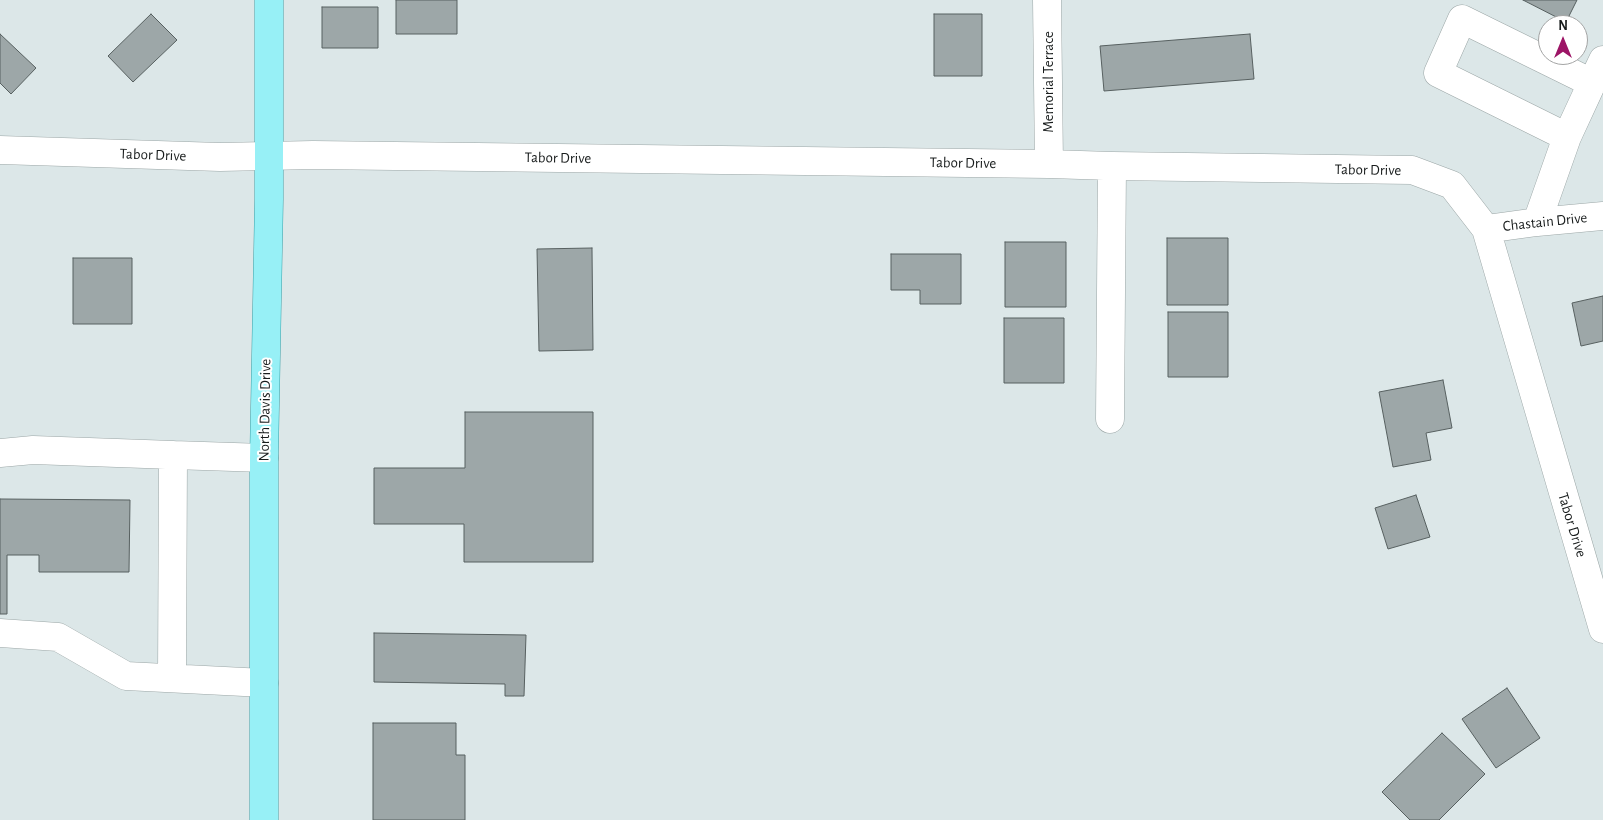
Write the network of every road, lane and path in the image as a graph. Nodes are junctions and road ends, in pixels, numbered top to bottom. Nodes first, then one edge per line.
1 (269, 0) edge
2 (1047, 0) edge
3 (1598, 71) edge
4 (1568, 137) junction
5 (0, 150) edge
6 (269, 156) junction
7 (1049, 164) junction
8 (1112, 166) junction
9 (1603, 216) edge
10 (1537, 222) junction
11 (1486, 229) junction
12 (1110, 419) dead end
13 (0, 453) edge
14 (173, 455) junction
15 (264, 458) junction
16 (1603, 628) edge
17 (0, 633) edge
18 (172, 678) junction
19 (264, 683) junction
20 (264, 820) edge

1 - 6 main road, North Davis Drive
2 - 7 street, Memorial Terrace
3 - 4 street
3 - 4 street
4 - 10 street
5 - 6 street, Tabor Drive
6 - 7 street, Tabor Drive
6 - 15 main road, North Davis Drive
7 - 8 street, Tabor Drive
8 - 11 street, Tabor Drive
8 - 12 street
9 - 10 street, Chastain Drive
10 - 11 street, Chastain Drive
11 - 16 street, Tabor Drive
13 - 14 street
14 - 15 street
14 - 18 street
15 - 19 main road, North Davis Drive
17 - 18 street
18 - 19 street
19 - 20 main road, North Davis Drive

